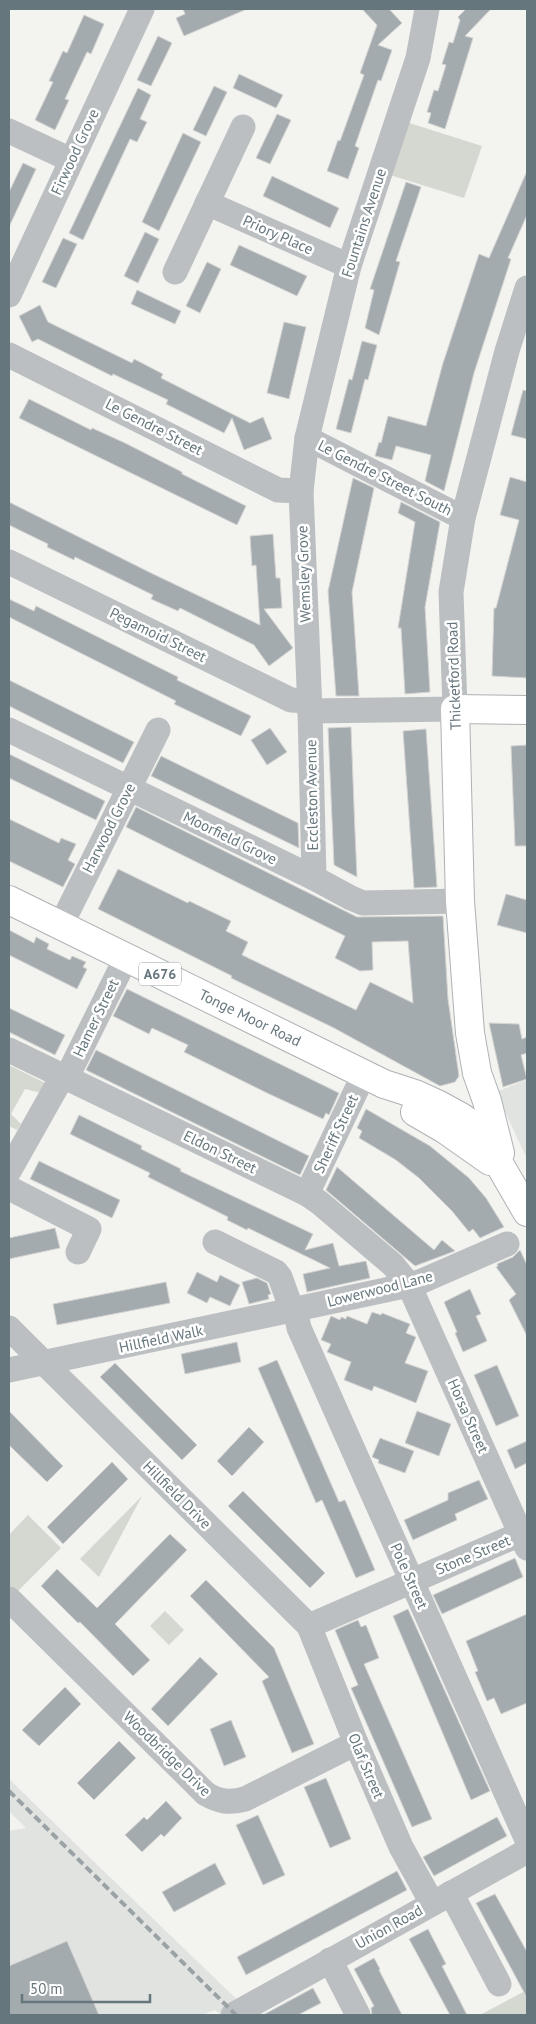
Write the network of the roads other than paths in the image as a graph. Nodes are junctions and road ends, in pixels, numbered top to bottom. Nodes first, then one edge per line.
1 (142, 9) edge
2 (427, 9) edge
3 (243, 127) dead end
4 (9, 131) edge
5 (71, 160) junction
6 (207, 203) junction
7 (349, 266) junction
8 (175, 272) dead end
9 (527, 288) edge
10 (9, 295) edge
11 (517, 351) edge
12 (9, 355) edge
13 (308, 438) junction
14 (300, 491) junction
15 (463, 518) junction
16 (9, 562) edge
17 (309, 706) junction
18 (455, 709) junction
19 (527, 710) edge
20 (9, 730) edge
21 (158, 730) dead end
22 (129, 789) junction
23 (314, 878) junction
24 (9, 900) edge
25 (460, 901) junction
26 (61, 925) junction
27 (126, 958) junction
28 (9, 1050) edge
29 (477, 1073) junction
30 (64, 1078) junction
31 (374, 1079) junction
32 (451, 1122) junction
33 (9, 1171) edge
34 (504, 1174) junction
35 (9, 1188) edge
36 (308, 1194) junction
37 (527, 1212) edge
38 (215, 1242) dead end
39 (507, 1244) dead end
40 (78, 1252) dead end
41 (409, 1285) junction
42 (288, 1311) junction
43 (9, 1328) edge
44 (46, 1364) junction
45 (9, 1370) edge
46 (525, 1538) edge
47 (411, 1582) junction
48 (9, 1599) edge
49 (309, 1626) junction
50 (356, 1743) junction
51 (527, 1840) edge
52 (527, 1851) edge
53 (442, 1898) junction
54 (330, 1960) junction
55 (487, 1974) dead end
56 (243, 2010) edge
57 (358, 2015) edge

1 - 5 street, Firwood Grove
2 - 7 street, Fountains Avenue
3 - 6 street
4 - 5 street
5 - 10 street, Firwood Grove
6 - 7 street, Priory Place
6 - 8 street
7 - 13 street, Fountains Avenue
9 - 11 street, Thicketford Road
11 - 15 street, Thicketford Road
12 - 14 street, Le Gendre Street
13 - 14 street, Wemsley Grove
13 - 15 street, Le Gendre Street South
14 - 17 street, Wemsley Grove
15 - 18 street, Thicketford Road
16 - 17 street, Pegamoid Street
17 - 18 street, Pegamoid Street
17 - 23 street, Eccleston Avenue
18 - 19 main road
18 - 25 main road, Thicketford Road
20 - 22 street, Moorfield Grove
21 - 22 street, Harwood Grove
22 - 23 street, Moorfield Grove
22 - 26 street, Harwood Grove
23 - 25 street, Moorfield Grove
24 - 26 main road, Tonge Moor Road / A676
25 - 29 main road, Thicketford Road
26 - 27 main road, Tonge Moor Road / A676
27 - 30 street, Hamer Street
27 - 31 main road, Tonge Moor Road / A676
28 - 30 street, Eldon Street
29 - 32 main road
29 - 34 main road, Thicketford Road
30 - 33 street, Hamer Street
30 - 36 street, Eldon Street
31 - 32 main road, Tonge Moor Road / A676
31 - 36 street, Sheriff Street
32 - 34 main road, Tonge Moor Road / A676
34 - 37 main road, Tonge Moor Road / A676
35 - 40 street
36 - 41 street, Eldon Street
38 - 42 street, Pole Street
39 - 41 street, Lowerwood Lane
41 - 42 street, Lowerwood Lane
41 - 46 street, Horsa Street
42 - 44 street, Hillfield Walk
42 - 47 street, Pole Street
43 - 44 street, Hillfield Drive
44 - 45 street
44 - 49 street, Hillfield Drive
46 - 47 street, Stone Street
47 - 49 street, Stone Street
47 - 51 street, Pole Street
48 - 50 street, Woodbridge Drive
49 - 50 street, Olaf Street
50 - 53 street, Olaf Street
52 - 53 street, Union Road
53 - 54 street, Union Road
53 - 55 street, Olaf Street
54 - 56 street, Union Road
54 - 57 street

